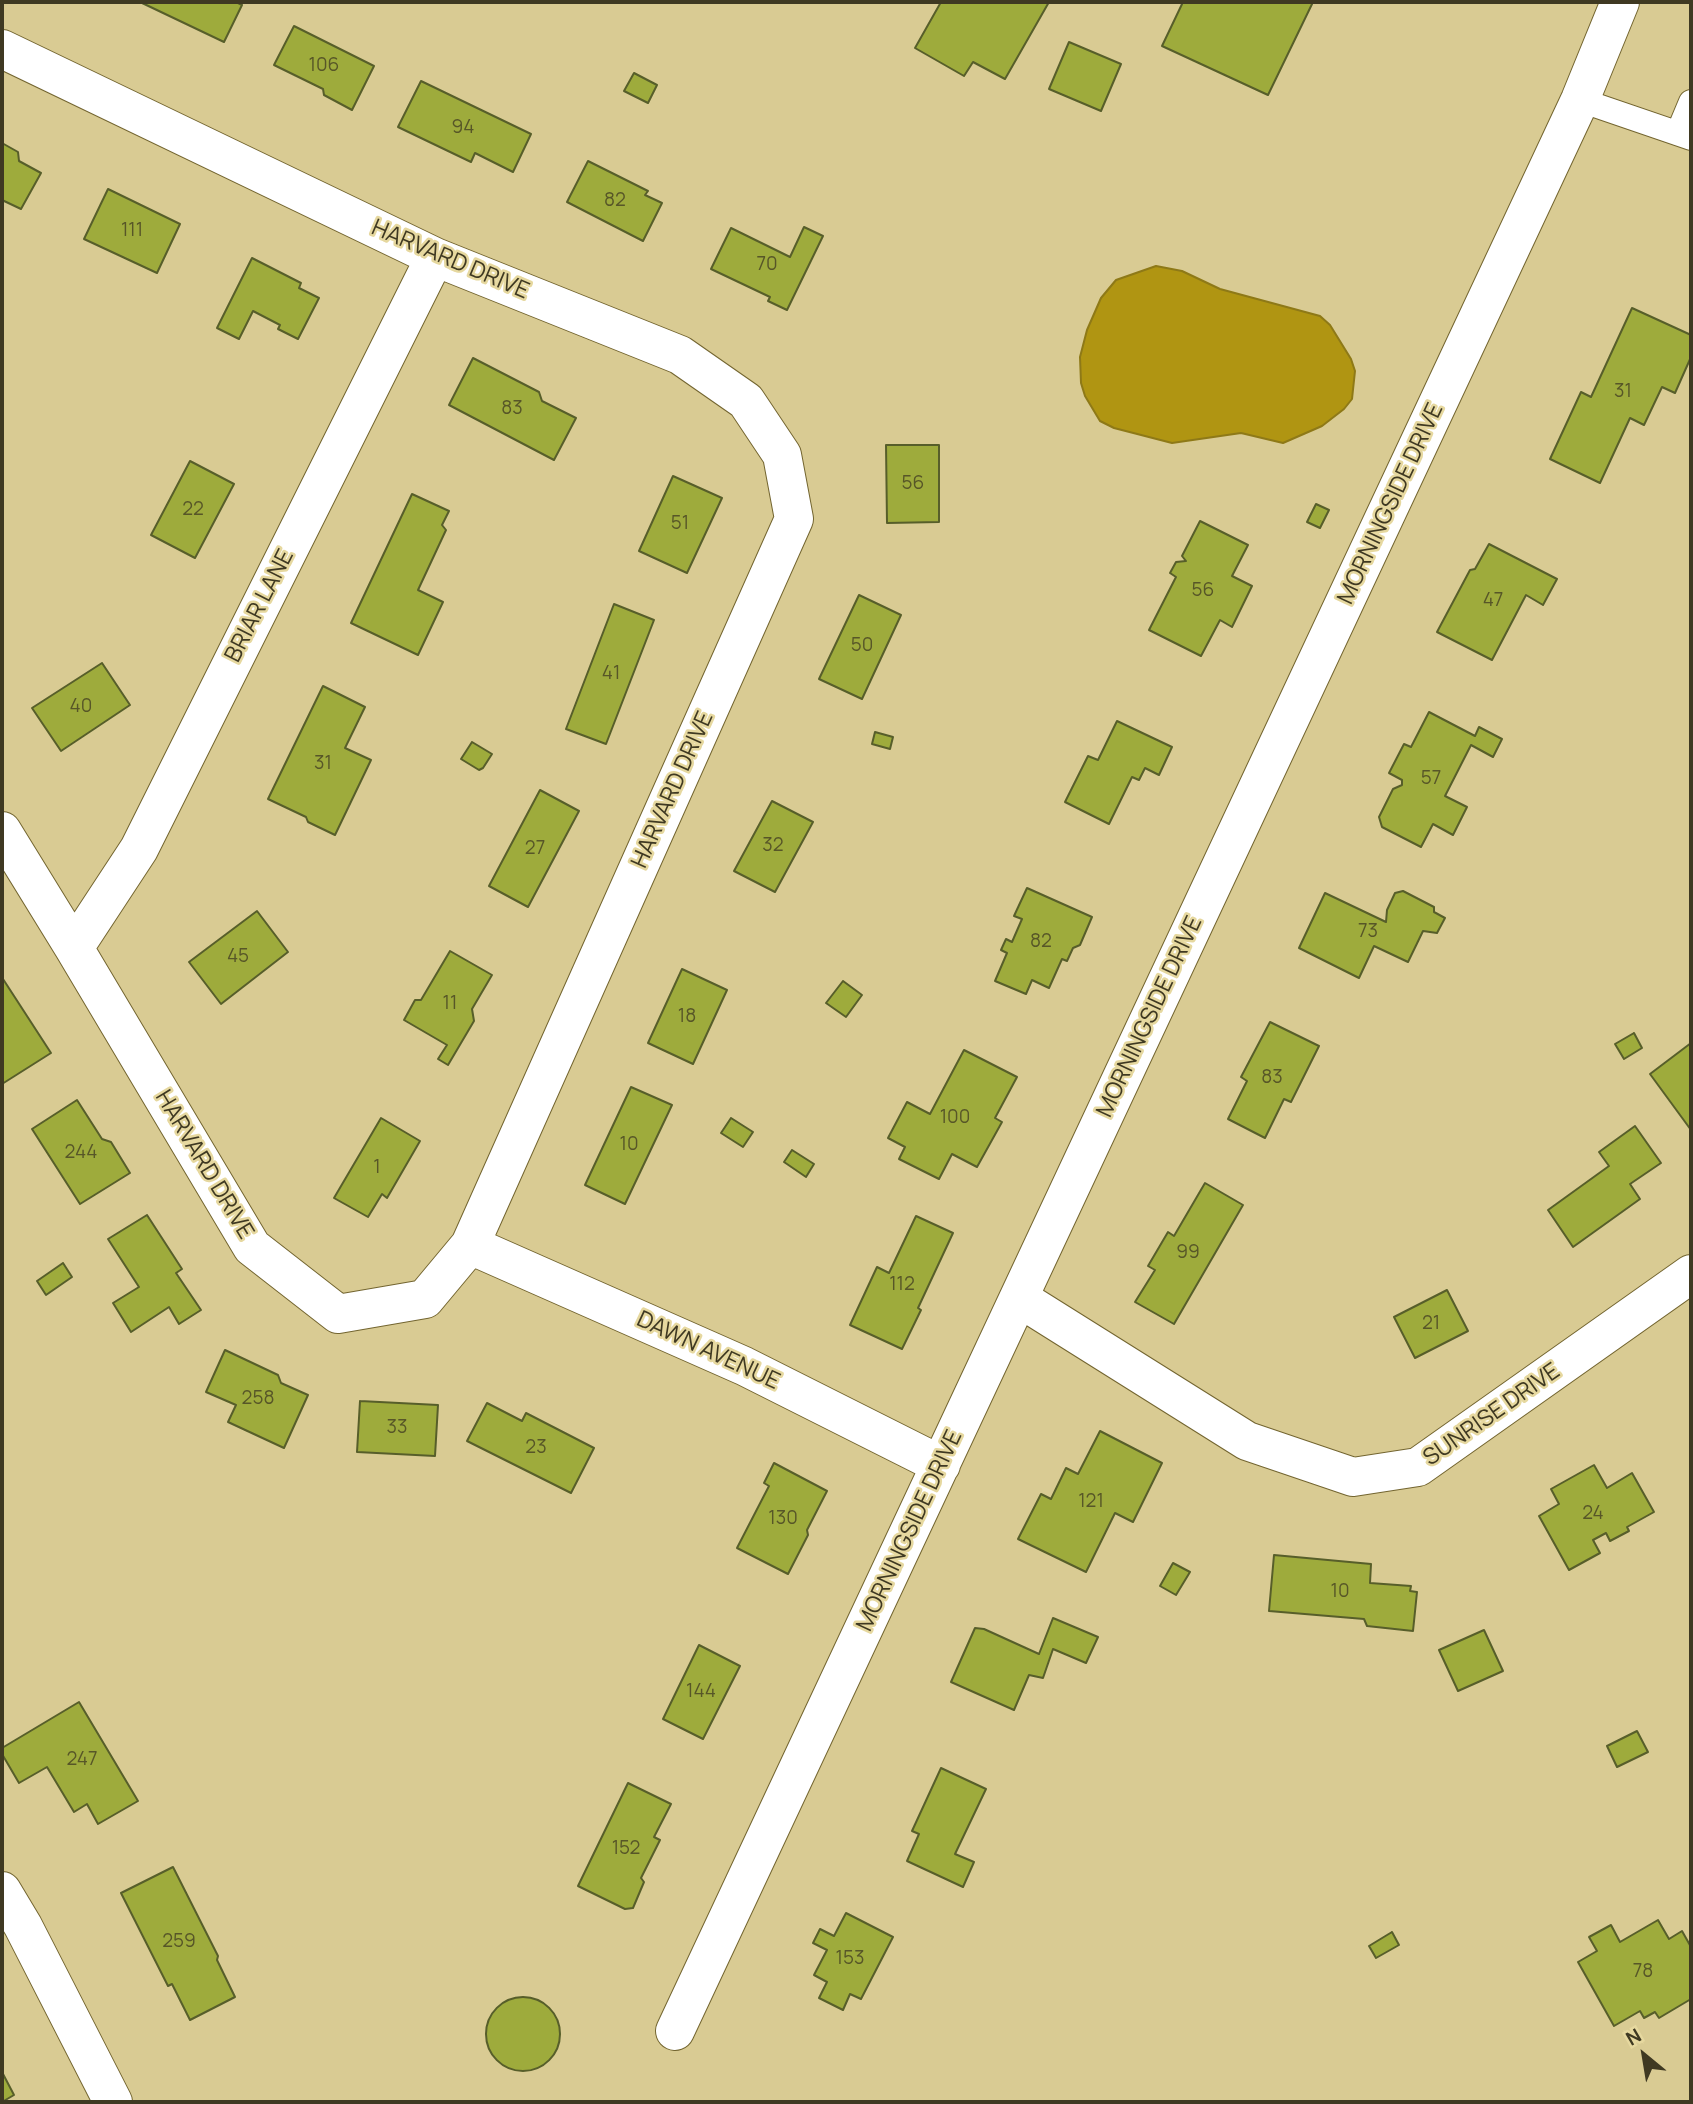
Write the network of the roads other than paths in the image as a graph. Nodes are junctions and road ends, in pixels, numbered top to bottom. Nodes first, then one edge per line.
1 (1620, 2) edge
2 (2, 49) edge
3 (1580, 100) junction
4 (1691, 102) edge
5 (1685, 136) edge
6 (435, 257) junction
7 (2, 831) edge
8 (74, 948) junction
9 (470, 1245) junction
10 (1691, 1274) edge
11 (1019, 1298) junction
12 (941, 1465) junction
13 (2, 1891) edge
14 (675, 2031) dead end
15 (113, 2102) edge

1 - 3 street, MORNINGSIDE DRIVE
2 - 6 street, HARVARD DRIVE
3 - 5 lane
3 - 11 street, MORNINGSIDE DRIVE
4 - 5 lane
6 - 8 street, BRIAR LANE
6 - 9 street, HARVARD DRIVE
7 - 8 street, HARVARD DRIVE
8 - 9 street, HARVARD DRIVE
9 - 12 street, DAWN AVENUE
10 - 11 street, SUNRISE DRIVE
11 - 12 street, MORNINGSIDE DRIVE
12 - 14 street, MORNINGSIDE DRIVE
13 - 15 street

